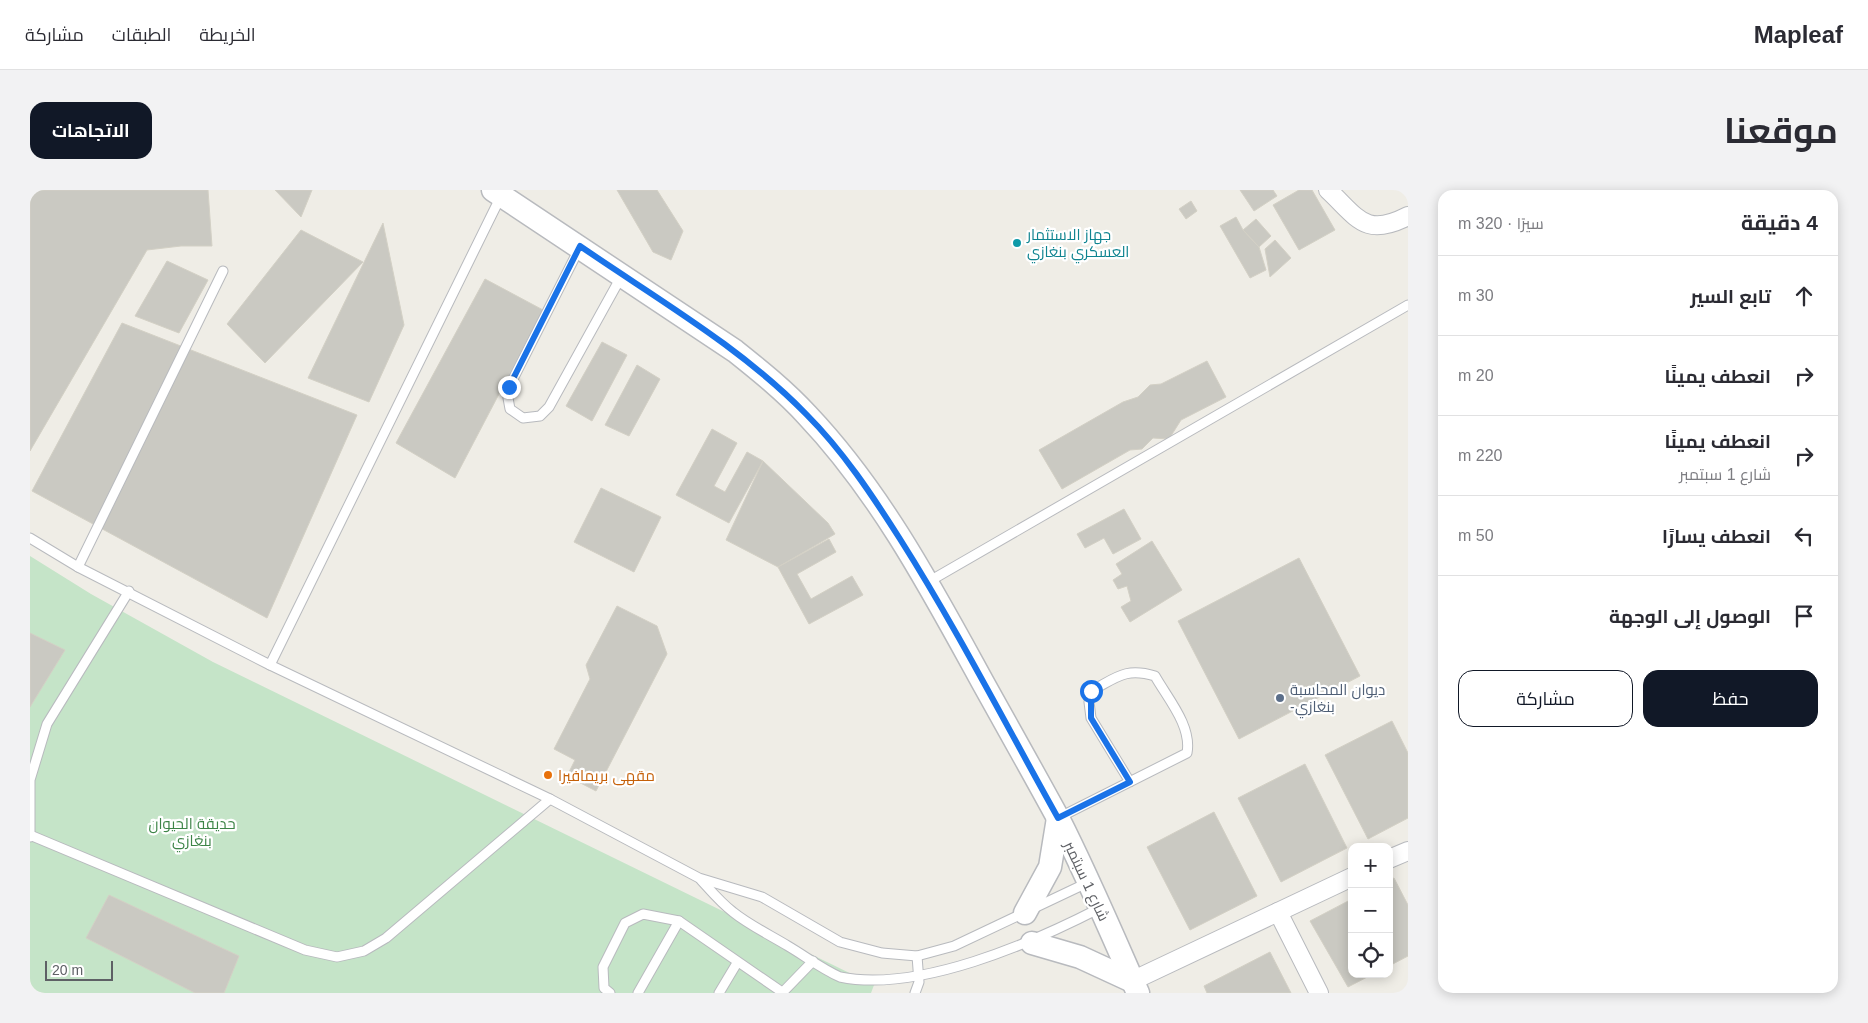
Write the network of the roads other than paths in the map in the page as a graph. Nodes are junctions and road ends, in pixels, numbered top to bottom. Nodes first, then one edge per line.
1 (1334, 192) edge
2 (497, 193) edge
3 (1408, 216) edge
4 (580, 246) junction
5 (223, 271) dead end
6 (622, 275) junction
7 (1408, 304) edge
8 (30, 538) edge
9 (78, 567) junction
10 (927, 582) junction
11 (129, 592) junction
12 (270, 665) junction
13 (1130, 782) junction
14 (550, 799) junction
15 (1058, 818) junction
16 (30, 836) edge
17 (1408, 851) edge
18 (1393, 858) edge
19 (699, 878) junction
20 (1348, 879) edge
21 (1089, 882) junction
22 (1100, 908) junction
23 (1278, 912) junction
24 (1025, 913) junction
25 (679, 921) junction
26 (1032, 943) junction
27 (917, 956) junction
28 (813, 961) junction
29 (737, 963) junction
30 (919, 982) junction
31 (1135, 987) edge
32 (610, 993) edge
33 (638, 993) edge
34 (719, 993) edge
35 (782, 993) edge
36 (915, 993) edge
37 (1319, 993) edge

1 - 3 street
2 - 4 street, شارع 1 سبتمبر
2 - 12 lane
4 - 6 street, شارع 1 سبتمبر
4 - 6 lane
5 - 9 lane
6 - 10 street, شارع 1 سبتمبر
7 - 10 lane
8 - 9 lane
9 - 11 lane
10 - 15 street, شارع 1 سبتمبر
11 - 12 lane
11 - 16 lane
12 - 14 lane
13 - 13 lane
13 - 15 lane
14 - 16 lane
14 - 19 lane
15 - 21 street, شارع 1 سبتمبر
15 - 24 street
17 - 18 street
19 - 27 lane
19 - 28 lane
20 - 23 street
21 - 22 street, شارع 1 سبتمبر
21 - 24 lane
22 - 26 lane
22 - 31 street, شارع 1 سبتمبر
23 - 31 street
23 - 37 street
24 - 27 lane
25 - 29 lane
25 - 32 lane
25 - 33 lane
26 - 30 lane
26 - 31 street
27 - 30 lane
28 - 30 lane
28 - 35 lane
29 - 34 lane
29 - 35 lane
30 - 36 lane

